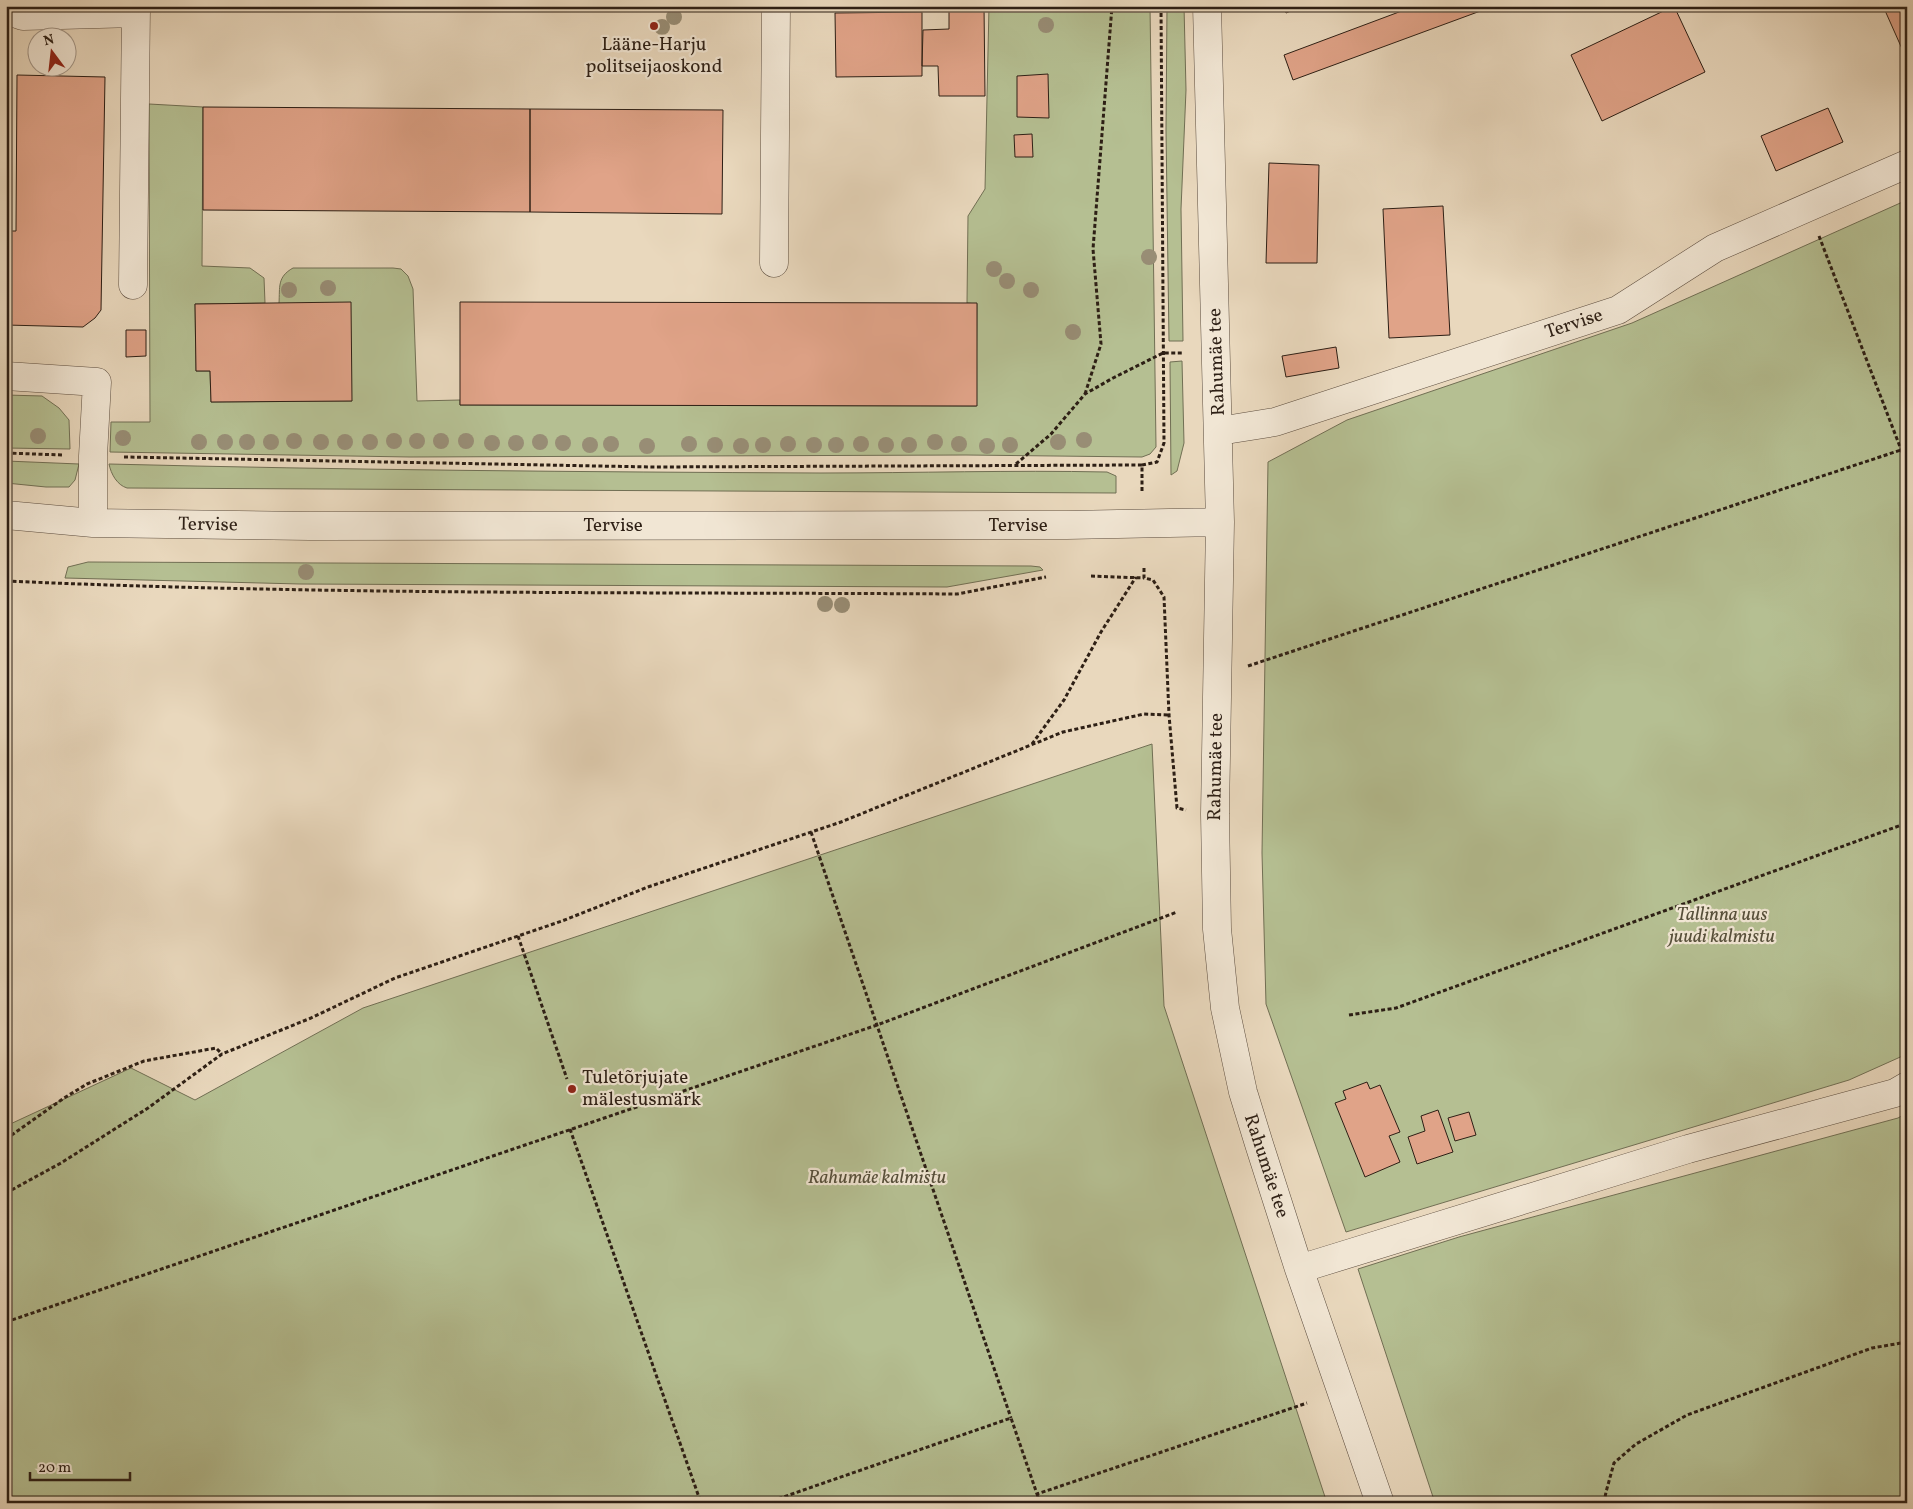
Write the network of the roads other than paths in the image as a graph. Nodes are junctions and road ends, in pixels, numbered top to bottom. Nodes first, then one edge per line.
1 (776, 6) edge
2 (1207, 6) edge
3 (6, 10) edge
4 (136, 10) edge
5 (1907, 164) edge
6 (774, 263) dead end
7 (133, 285) dead end
8 (6, 376) edge
9 (1219, 431) junction
10 (6, 515) edge
11 (1220, 522) junction
12 (94, 523) junction
13 (1907, 1086) edge
14 (1299, 1269) junction
15 (1371, 1477) junction
16 (1380, 1503) edge
17 (1396, 1503) edge

1 - 6 street
2 - 9 street, Rahumäe tee
3 - 4 street
4 - 7 street
5 - 9 street, Tervise
8 - 12 street
9 - 11 street, Rahumäe tee
10 - 12 street, Tervise
11 - 12 street, Tervise
11 - 14 street, Rahumäe tee
13 - 14 street
14 - 15 street, Rahumäe tee
15 - 16 street, Rahumäe tee
15 - 17 street

